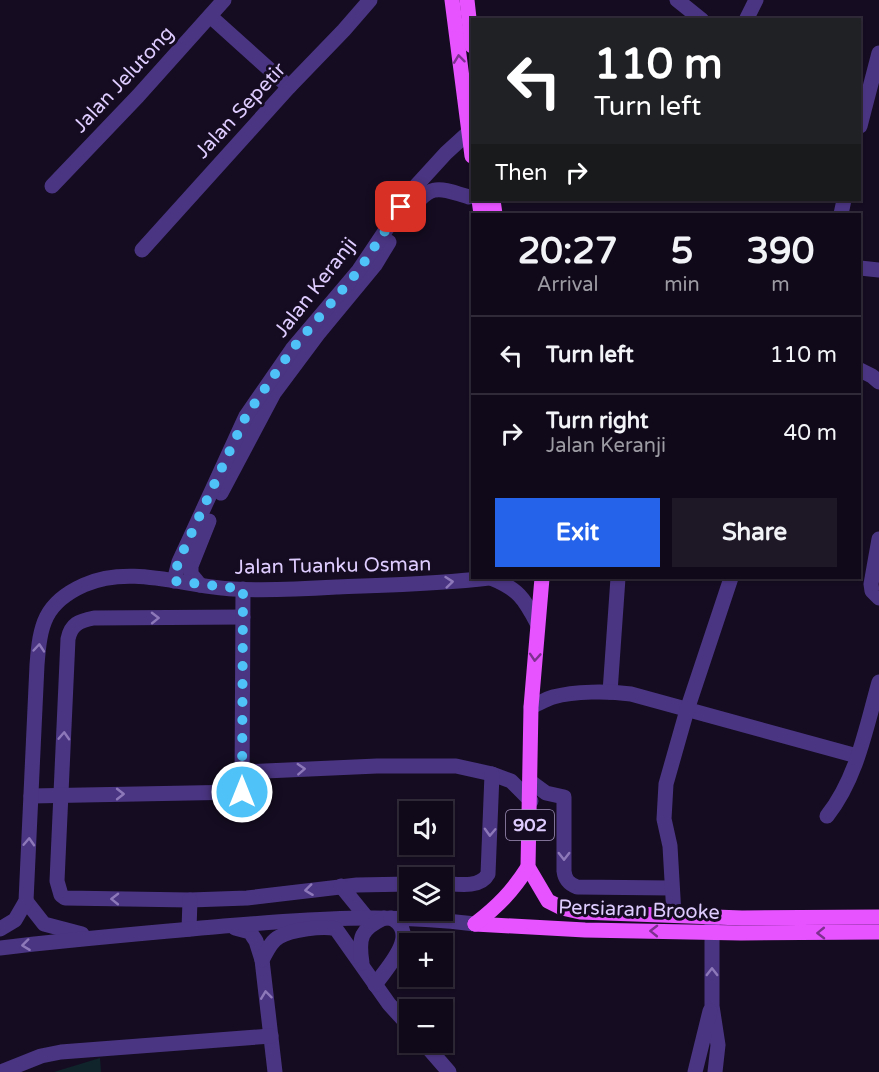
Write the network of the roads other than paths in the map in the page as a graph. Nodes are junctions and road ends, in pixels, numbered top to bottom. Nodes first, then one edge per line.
1 (224, 0) edge
2 (370, 0) edge
3 (452, 0) edge
4 (467, 0) edge
5 (676, 0) edge
6 (756, 0) edge
7 (210, 16) junction
8 (699, 18) edge
9 (747, 18) edge
10 (471, 37) edge
11 (879, 53) edge
12 (289, 87) junction
13 (861, 122) edge
14 (469, 132) junction
15 (471, 148) edge
16 (432, 169) junction
17 (51, 186) dead end
18 (441, 188) junction
19 (471, 196) edge
20 (142, 250) dead end
21 (861, 268) edge
22 (879, 270) edge
23 (861, 370) edge
24 (879, 382) edge
25 (256, 426) junction
26 (229, 453) junction
27 (879, 539) edge
28 (480, 579) edge
29 (492, 579) edge
30 (542, 579) edge
31 (618, 579) edge
32 (731, 579) edge
33 (174, 581) junction
34 (200, 585) junction
35 (243, 589) junction
36 (879, 598) edge
37 (243, 617) junction
38 (537, 623) junction
39 (879, 682) edge
40 (610, 692) junction
41 (531, 707) junction
42 (687, 710) junction
43 (857, 756) junction
44 (242, 772) junction
45 (492, 774) junction
46 (531, 782) junction
47 (62, 794) junction
48 (31, 796) junction
49 (531, 801) junction
50 (827, 816) dead end
51 (528, 867) junction
52 (453, 883) edge
53 (399, 884) edge
54 (341, 886) junction
55 (671, 888) junction
56 (190, 900) junction
57 (26, 901) junction
58 (674, 915) junction
59 (879, 916) edge
60 (368, 918) junction
61 (388, 918) junction
62 (475, 924) junction
63 (712, 924) junction
64 (222, 927) junction
65 (0, 929) edge
66 (189, 929) junction
67 (879, 932) edge
68 (94, 937) junction
69 (0, 948) edge
70 (262, 960) junction
71 (362, 965) junction
72 (375, 985) junction
73 (712, 1006) junction
74 (399, 1014) edge
75 (271, 1036) junction
76 (433, 1053) edge
77 (1, 1072) edge
78 (275, 1072) edge
79 (449, 1072) edge
80 (695, 1072) edge
81 (716, 1072) edge

1 - 7 street, Jalan Jelutong
2 - 12 street, Jalan Sepetir
14 -> 3 main road
4 - 10 main road
5 - 8 street
6 - 9 street
7 - 12 street
7 - 17 street, Jalan Jelutong
11 - 13 street
12 - 20 street, Jalan Sepetir
14 - 15 main road
14 - 16 street, Jalan Keranji
16 - 18 street
16 - 26 street, Jalan Keranji
18 - 19 street
18 - 25 street, Jalan Keranji
21 - 22 street
23 - 24 street
25 - 26 street
25 - 34 street, Jalan Keranji
26 - 33 street, Jalan Keranji
27 - 36 street
35 -> 28 street, Jalan Tuanku Osman
29 - 38 street, Jalan Tuanku Osman
30 - 38 main road, 902
31 - 40 street
32 - 42 street
33 - 34 street, Jalan Tuanku Osman
48 -> 33 street, Jalan Tuanku Osman
34 - 35 street, Jalan Tuanku Osman
35 - 37 street
37 - 44 street
47 -> 37 street
38 -> 41 main road, 902
39 - 43 street
40 - 41 street
40 - 42 street
41 - 46 main road, 902
42 - 43 street
42 - 55 street
43 - 50 street
44 -> 45 street
47 -> 44 street
45 - 49 street
45 -> 52 street
46 - 49 main road, 902
46 -> 55 street
47 - 48 street
56 -> 47 street
57 -> 48 street, Jalan Tuanku Osman
49 - 51 main road, 902
51 - 58 main road, Persiaran Brooke / 902
51 - 62 main road, 902
53 - 54 street
54 -> 56 street
54 - 60 street
55 - 58 street
56 - 66 street
57 - 65 street
57 - 68 street
58 - 63 main road, Persiaran Brooke / 902
59 - 63 main road, Persiaran Brooke / 902
60 - 61 street
60 - 64 street
61 - 62 street
61 - 71 street
61 - 72 street
63 -> 62 main road, Persiaran Brooke / 902
67 -> 63 main road, Persiaran Brooke / 902
73 -> 63 street
64 - 66 street
64 - 70 street
66 - 68 street
68 -> 69 street
70 - 71 street
75 -> 70 street
71 - 72 street
72 - 74 street
73 - 80 street
73 - 81 street
75 - 77 street
75 - 78 street
76 - 79 street

